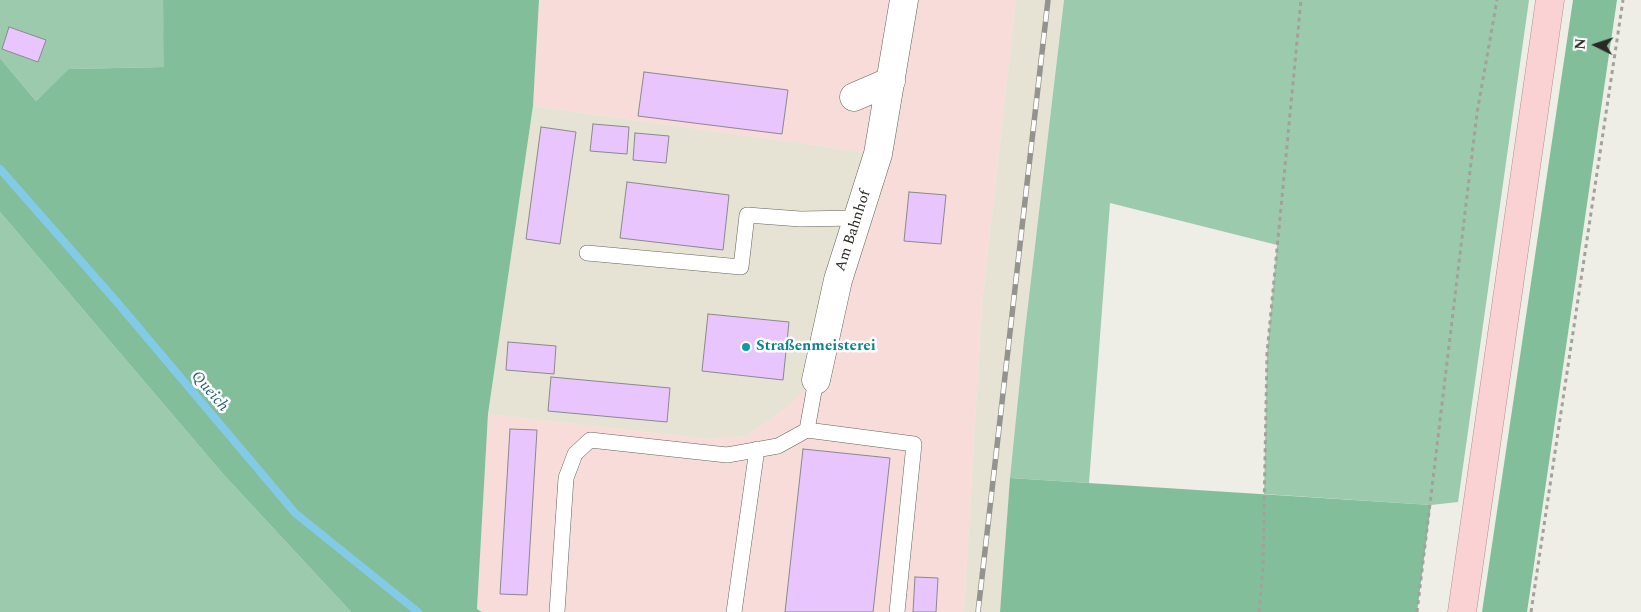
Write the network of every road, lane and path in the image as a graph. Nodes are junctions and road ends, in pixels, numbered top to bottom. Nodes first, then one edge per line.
1 (904, 0) edge
2 (1301, 0) edge
3 (1496, 0) edge
4 (1550, 0) edge
5 (1623, 0) edge
6 (891, 81) junction
7 (854, 97) dead end
8 (858, 218) junction
9 (587, 253) dead end
10 (816, 380) joint
11 (807, 430) junction
12 (757, 449) junction
13 (557, 612) edge
14 (734, 612) edge
15 (897, 612) edge
16 (1259, 612) edge
17 (1417, 612) edge
18 (1462, 612) edge
19 (1530, 612) edge

1 - 6 street, Am Bahnhof
2 - 16 path
3 - 17 path
4 - 18 highway
5 - 19 path
6 - 7 street
6 - 8 street, Am Bahnhof
8 - 9 lane
8 - 10 street, Am Bahnhof
10 - 11 lane
11 - 12 lane
11 - 15 lane
12 - 13 lane
12 - 14 lane

